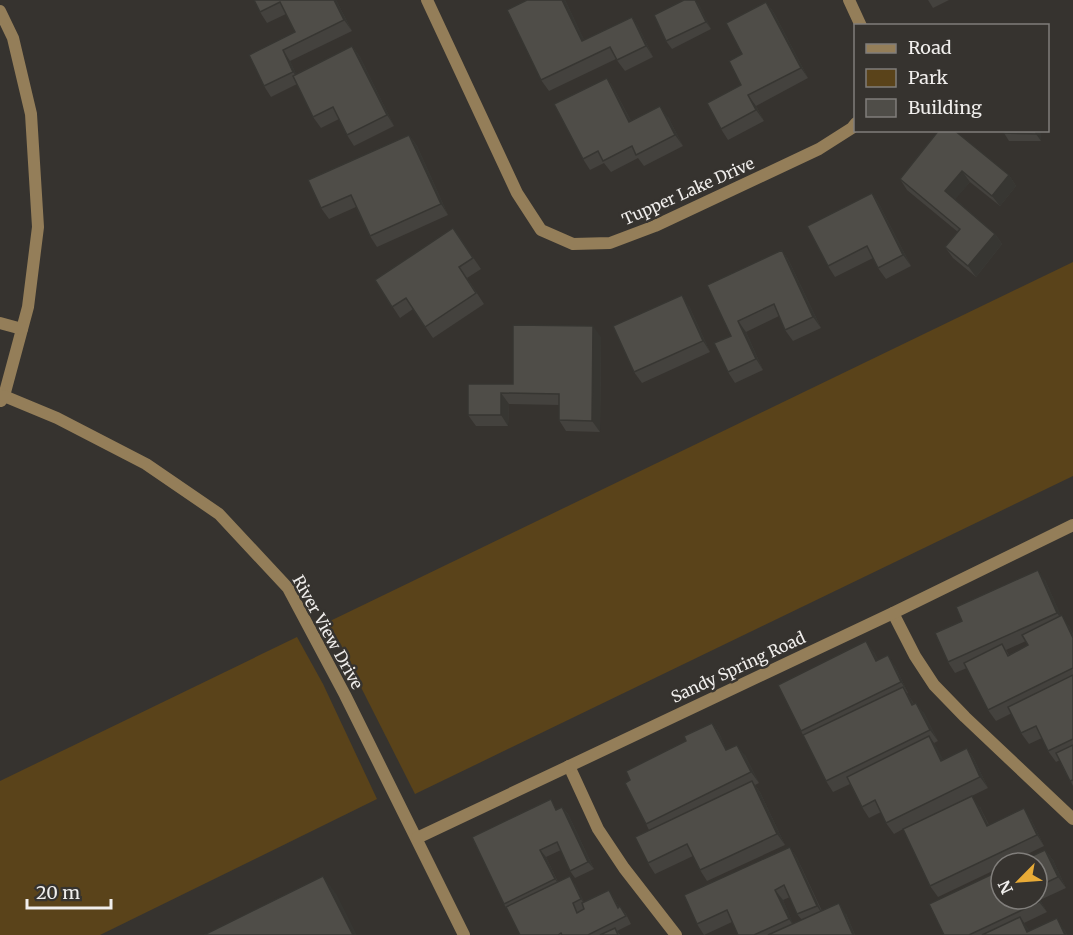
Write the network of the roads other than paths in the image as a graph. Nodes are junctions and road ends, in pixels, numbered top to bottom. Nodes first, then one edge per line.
1 (427, 0) edge
2 (849, 0) edge
3 (0, 11) edge
4 (860, 24) edge
5 (854, 125) edge
6 (0, 323) edge
7 (22, 329) junction
8 (2, 399) edge
9 (1073, 525) edge
10 (893, 612) junction
11 (568, 766) junction
12 (1073, 819) edge
13 (417, 838) junction
14 (464, 935) edge
15 (676, 935) edge

1 - 5 street, Tupper Lake Drive
2 - 4 street
3 - 7 street, River View Drive
6 - 7 street
7 - 8 street, River View Drive
8 - 13 street, River View Drive
9 - 10 street, Sandy Spring Road
10 - 11 street, Sandy Spring Road
10 - 12 street
11 - 13 street, Sandy Spring Road
11 - 15 street
13 - 14 street, River View Drive

